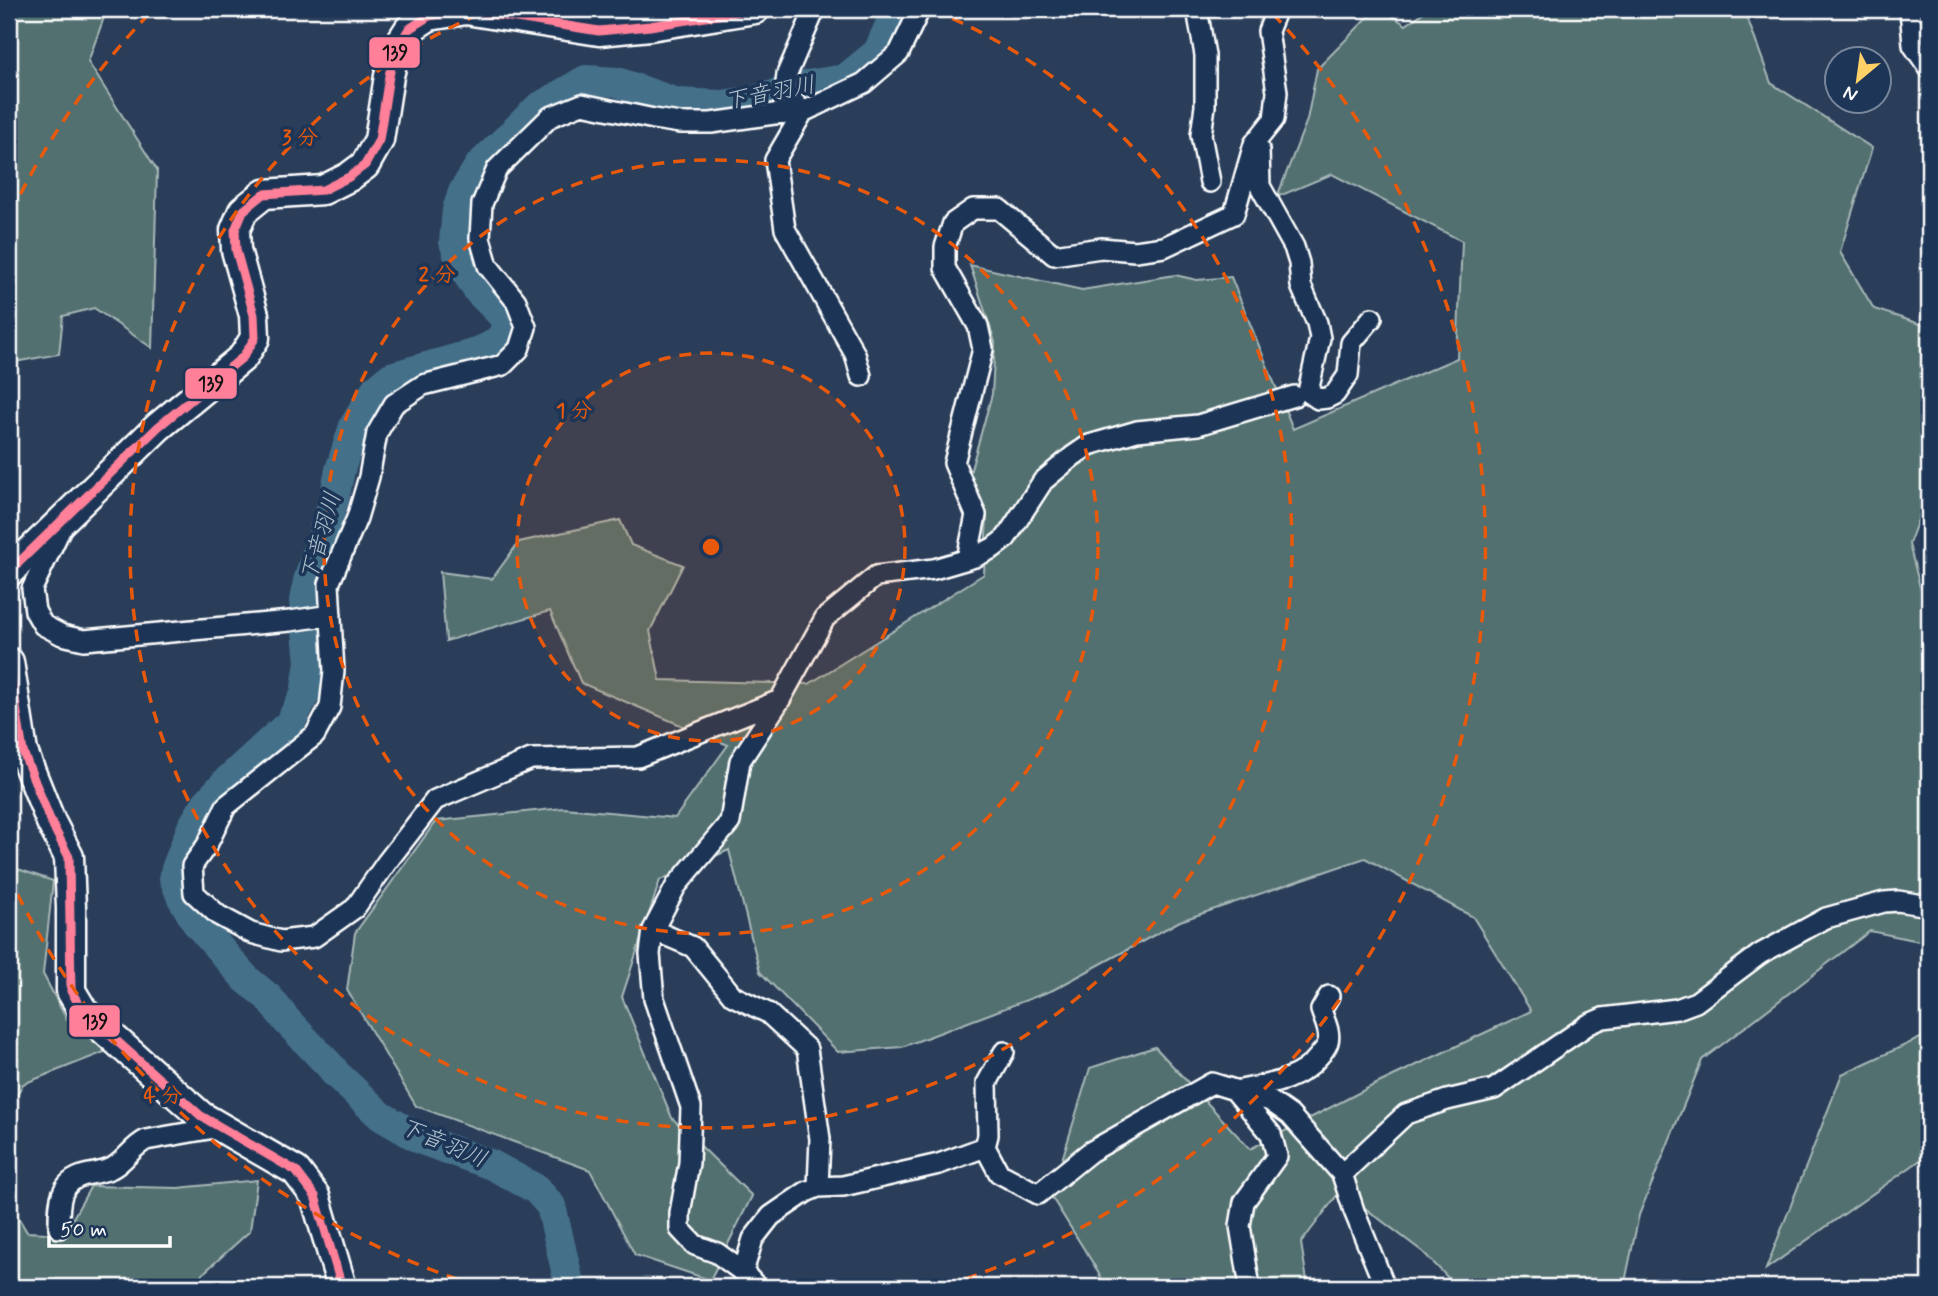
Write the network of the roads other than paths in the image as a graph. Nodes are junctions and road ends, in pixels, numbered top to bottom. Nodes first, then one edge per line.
1 (755, 9) edge
2 (815, 9) edge
3 (919, 9) edge
4 (1197, 9) edge
5 (1277, 9) edge
6 (1910, 9) edge
7 (1929, 68) edge
8 (803, 113) junction
9 (1260, 138) junction
10 (1210, 181) dead end
11 (1371, 318) dead end
12 (861, 376) dead end
13 (1294, 396) dead end
14 (64, 520) junction
15 (967, 559) junction
16 (14, 561) edge
17 (331, 615) junction
18 (9, 662) edge
19 (780, 701) junction
20 (1929, 906) edge
21 (653, 930) junction
22 (1329, 996) dead end
23 (1004, 1052) dead end
24 (1235, 1091) junction
25 (220, 1127) junction
26 (985, 1147) junction
27 (1342, 1174) junction
28 (818, 1186) junction
29 (59, 1228) dead end
30 (743, 1272) junction
31 (342, 1287) edge
32 (757, 1287) edge
33 (1250, 1287) edge
34 (1385, 1287) edge

1 - 14 main road
2 - 8 street
3 - 8 street
4 - 10 street
5 - 9 street
6 - 7 street
8 - 12 street
8 - 17 street
9 - 11 street
9 - 15 street
13 - 15 street
14 - 16 main road
14 - 17 street
15 - 19 street
17 - 19 street
18 - 25 main road
19 - 21 street
20 - 27 street
21 - 28 street
21 - 30 street
22 - 24 street
23 - 26 street
24 - 26 street
24 - 27 street
24 - 33 street
25 - 29 street
25 - 31 main road
26 - 28 street
27 - 34 street
28 - 30 street
30 - 32 street

